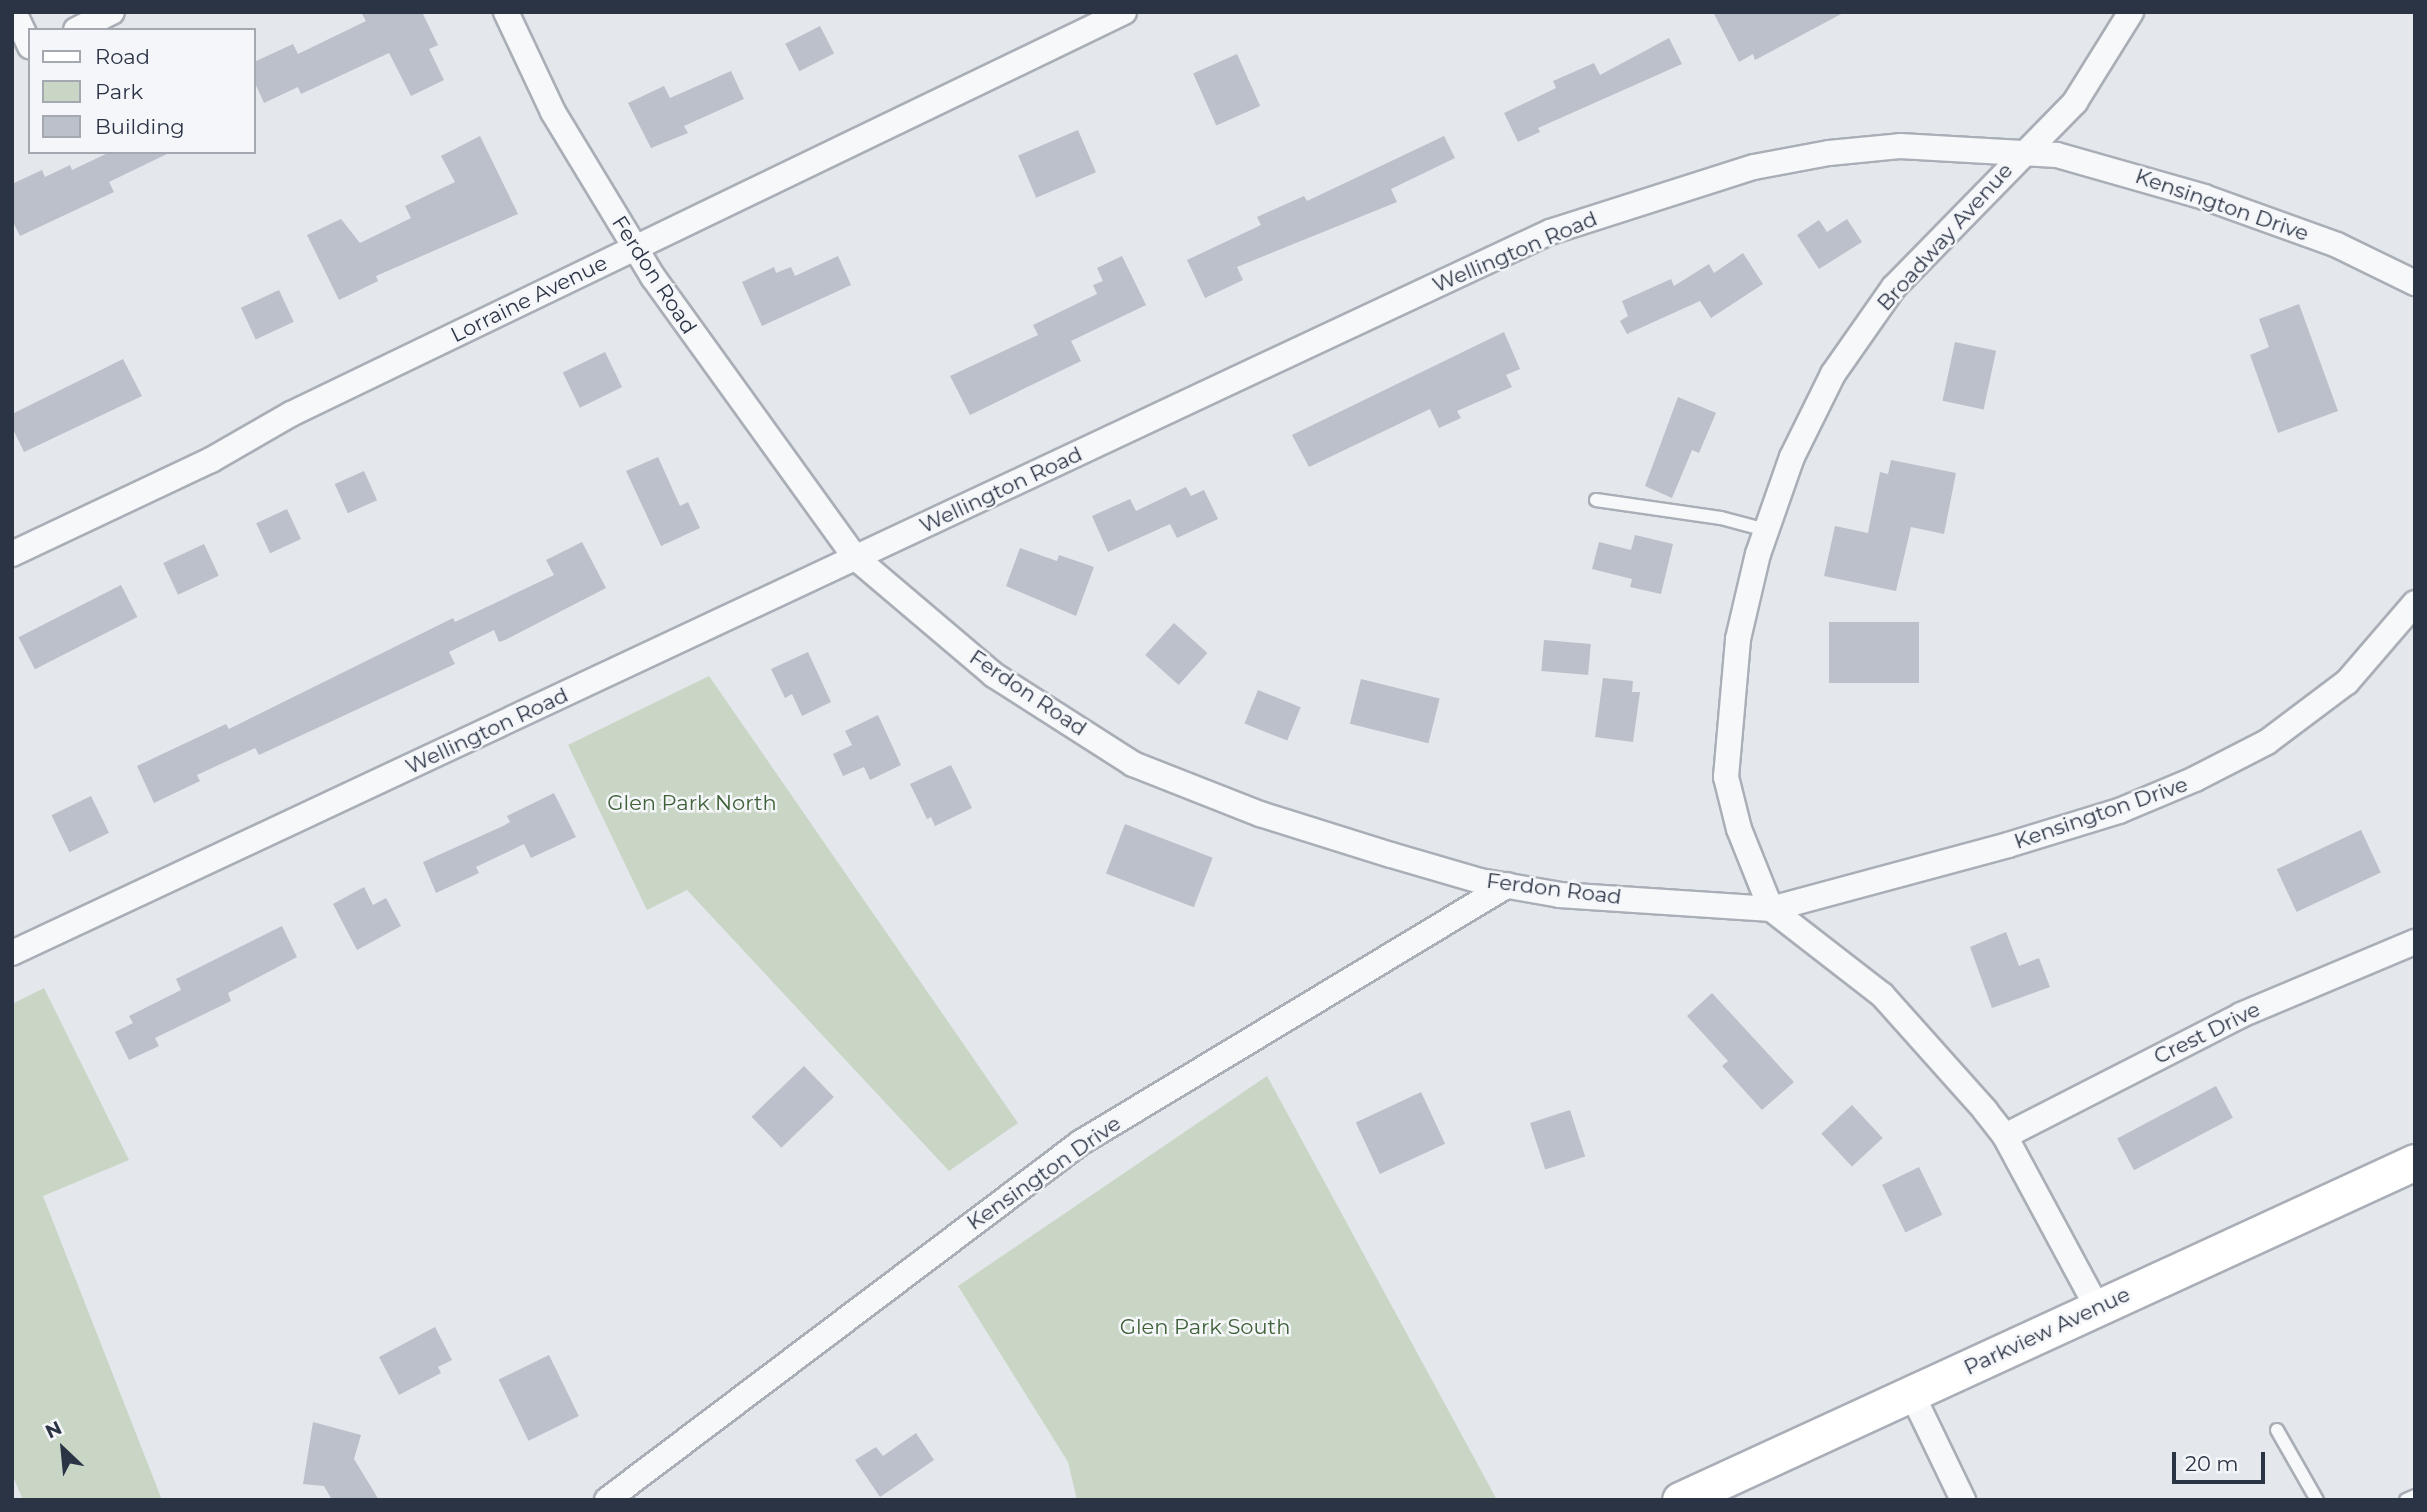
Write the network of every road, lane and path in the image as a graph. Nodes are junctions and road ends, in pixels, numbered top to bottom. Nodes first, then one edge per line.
1 (14, 12) edge
2 (112, 12) edge
3 (506, 12) edge
4 (1124, 12) edge
5 (2132, 12) edge
6 (80, 28) edge
7 (28, 44) edge
8 (28, 50) edge
9 (12, 60) edge
10 (2022, 152) junction
11 (635, 248) junction
12 (2415, 283) edge
13 (1596, 500) dead end
14 (1766, 530) junction
15 (12, 554) edge
16 (856, 558) junction
17 (2415, 603) edge
18 (1507, 885) junction
19 (1771, 909) junction
20 (2415, 942) edge
21 (12, 953) edge
22 (2005, 1136) junction
23 (2415, 1162) edge
24 (2097, 1307) junction
25 (1912, 1394) junction
26 (2277, 1430) dead end
27 (2415, 1496) edge
28 (607, 1500) edge
29 (1680, 1500) edge
30 (1963, 1500) edge
31 (2318, 1500) edge
32 (2406, 1500) edge

1 - 7 street
2 - 6 street
3 - 11 street, Ferdon Road
4 - 11 street, Lorraine Avenue
5 - 10 street, Broadway Avenue
8 - 9 street
10 - 12 street, Kensington Drive
10 - 14 street, Broadway Avenue
10 - 16 street, Wellington Road
11 - 15 street, Lorraine Avenue
11 - 16 street, Ferdon Road
13 - 14 lane
14 - 19 street, Broadway Avenue
16 - 18 street, Ferdon Road
16 - 21 street, Wellington Road
17 - 19 street, Kensington Drive
18 - 19 street, Ferdon Road
18 - 28 street, Kensington Drive
19 - 22 street
20 - 22 street, Crest Drive
22 - 24 street
23 - 24 street, Parkview Avenue
24 - 25 street, Parkview Avenue
25 - 29 street, Parkview Avenue
25 - 30 street
26 - 31 lane
27 - 32 lane

